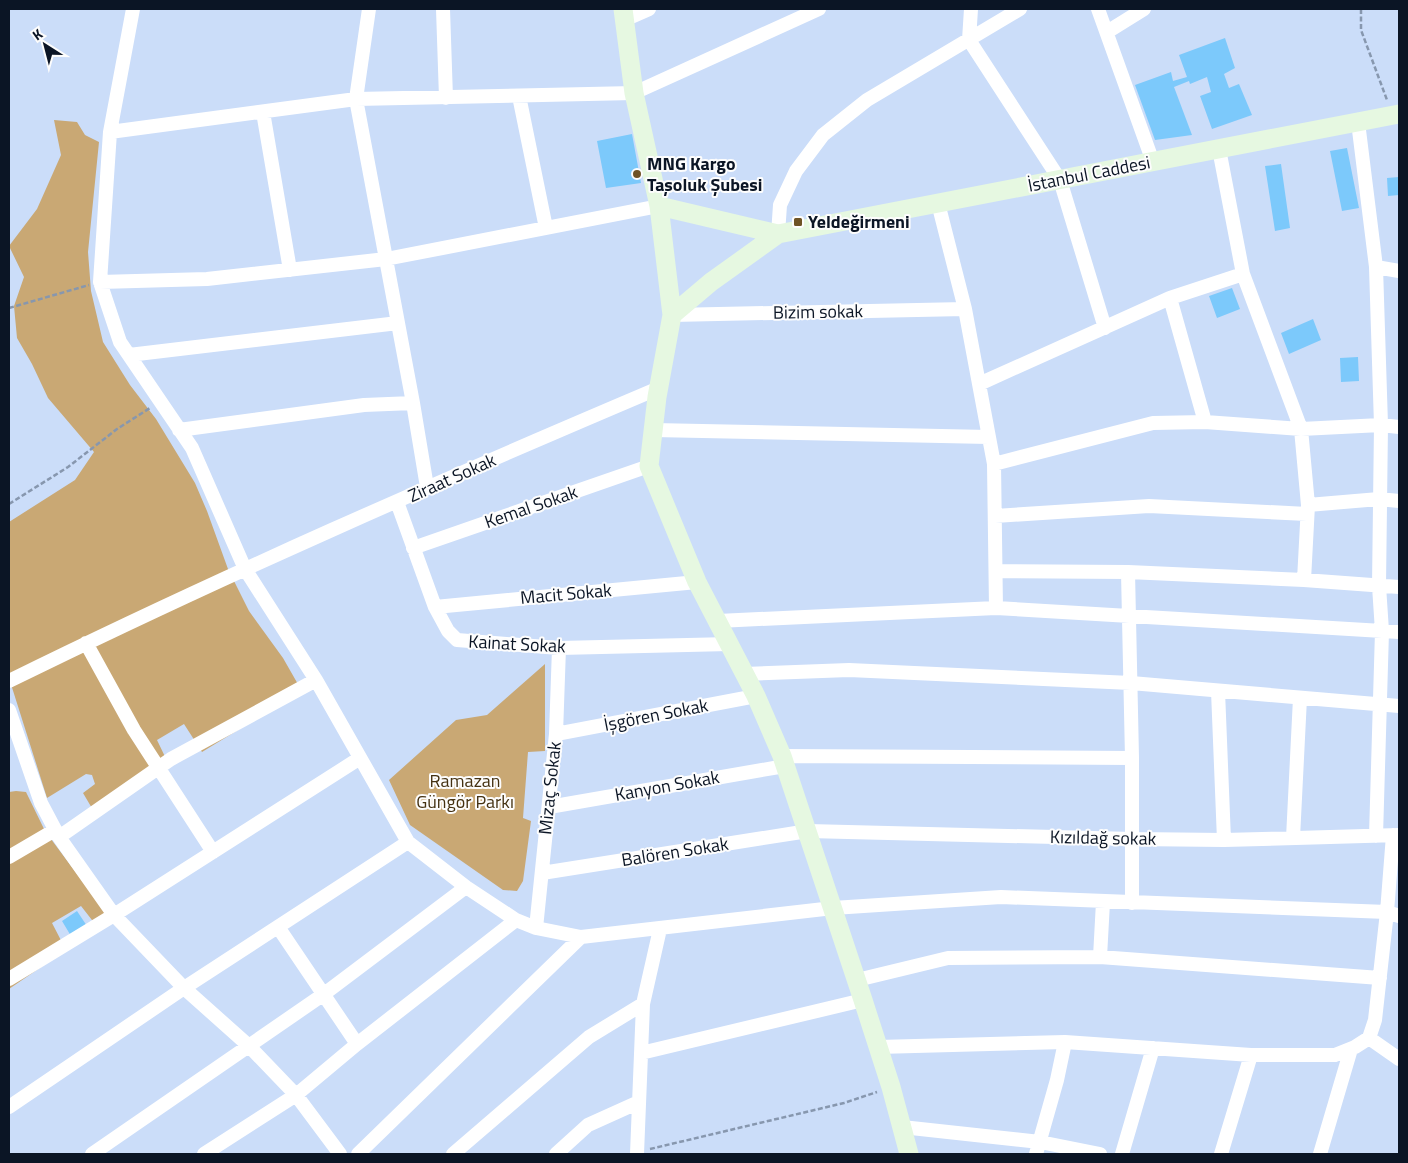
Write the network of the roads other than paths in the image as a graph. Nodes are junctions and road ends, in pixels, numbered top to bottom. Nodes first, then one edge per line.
1 (133, 9) edge
2 (369, 9) edge
3 (443, 9) edge
4 (649, 9) edge
5 (819, 9) edge
6 (971, 9) edge
7 (1020, 9) edge
8 (1098, 9) edge
9 (1144, 9) edge
10 (624, 14) edge
11 (1107, 32) junction
12 (969, 40) junction
13 (634, 93) junction
14 (518, 96) junction
15 (446, 98) junction
16 (356, 100) junction
17 (263, 112) junction
18 (1396, 115) edge
19 (1358, 122) junction
20 (110, 132) junction
21 (1219, 149) junction
22 (1153, 162) junction
23 (1060, 180) junction
24 (938, 203) junction
25 (659, 206) junction
26 (546, 228) junction
27 (778, 234) junction
28 (386, 259) junction
29 (1376, 267) junction
30 (290, 270) junction
31 (1399, 271) edge
32 (1243, 274) junction
33 (100, 282) junction
34 (1170, 298) junction
35 (964, 309) junction
36 (672, 315) junction
37 (398, 323) junction
38 (1105, 328) junction
39 (129, 355) junction
40 (979, 384) junction
41 (659, 388) junction
42 (413, 403) junction
43 (1204, 422) junction
44 (1381, 425) junction
45 (1399, 427) edge
46 (1301, 429) junction
47 (179, 430) junction
48 (653, 430) junction
49 (989, 437) junction
50 (994, 464) junction
51 (649, 466) junction
52 (427, 487) junction
53 (1379, 499) junction
54 (1399, 501) edge
55 (398, 502) junction
56 (1307, 509) junction
57 (995, 516) junction
58 (413, 548) junction
59 (245, 569) junction
60 (996, 571) junction
61 (1128, 572) junction
62 (1304, 580) junction
63 (698, 582) junction
64 (1379, 586) junction
65 (1399, 587) edge
66 (435, 607) junction
67 (996, 608) junction
68 (1129, 616) junction
69 (718, 621) junction
70 (1382, 631) junction
71 (1399, 632) edge
72 (86, 643) junction
73 (730, 644) junction
74 (559, 648) junction
75 (745, 674) junction
76 (316, 680) junction
77 (9, 681) edge
78 (1131, 683) junction
79 (1218, 691) junction
80 (756, 696) junction
81 (1300, 698) junction
82 (1380, 704) junction
83 (1399, 706) edge
84 (9, 710) edge
85 (556, 734) junction
86 (360, 758) junction
87 (1132, 758) junction
88 (784, 761) junction
89 (158, 768) junction
90 (549, 807) junction
91 (808, 831) junction
92 (57, 833) junction
93 (1396, 835) edge
94 (1376, 836) junction
95 (1294, 838) junction
96 (1132, 839) junction
97 (1224, 840) junction
98 (408, 842) junction
99 (213, 852) junction
100 (9, 857) edge
101 (542, 874) junction
102 (466, 886) junction
103 (1103, 902) junction
104 (1132, 903) junction
105 (833, 908) junction
106 (114, 914) junction
107 (1393, 914) edge
108 (516, 920) junction
109 (278, 927) junction
110 (536, 928) junction
111 (660, 929) junction
112 (581, 937) junction
113 (1100, 957) junction
114 (1380, 978) junction
115 (9, 979) edge
116 (856, 980) junction
117 (184, 988) junction
118 (324, 994) junction
119 (863, 1000) junction
120 (643, 1004) junction
121 (1369, 1038) junction
122 (1066, 1042) junction
123 (357, 1044) junction
124 (249, 1046) junction
125 (878, 1047) junction
126 (1153, 1048) junction
127 (1351, 1049) junction
128 (641, 1053) junction
129 (1251, 1055) junction
130 (1399, 1059) edge
131 (296, 1095) junction
132 (639, 1102) junction
133 (9, 1107) edge
134 (902, 1127) junction
135 (1038, 1148) edge
136 (637, 1153) edge
137 (92, 1154) edge
138 (204, 1154) edge
139 (340, 1154) edge
140 (358, 1154) edge
141 (453, 1154) edge
142 (556, 1154) edge
143 (909, 1154) edge
144 (1100, 1154) edge
145 (1122, 1154) edge
146 (1221, 1154) edge
147 (1320, 1154) edge

1 - 20 street
2 - 16 street
3 - 15 street
4 - 10 street
5 - 13 street
6 - 12 street
7 - 12 street
8 - 11 street
9 - 11 street
10 - 13 street
11 - 22 street
12 - 23 street
12 - 27 street
13 - 14 street
13 - 25 street
14 - 15 street
14 - 26 street
15 - 16 street
16 - 17 street
16 - 28 street
17 - 20 street
17 - 30 street
18 - 19 street, İstanbul Caddesi
19 - 21 street, İstanbul Caddesi
19 - 29 street
20 - 33 street
21 - 22 street, İstanbul Caddesi
21 - 32 street
22 - 23 street, İstanbul Caddesi
23 - 24 street, İstanbul Caddesi
23 - 38 street
24 - 27 street, İstanbul Caddesi
24 - 35 street
25 - 26 street
25 - 27 street
25 - 36 street
26 - 28 street
27 - 36 street
28 - 30 street
28 - 37 street
29 - 31 street
29 - 44 street
30 - 33 street
32 - 34 street
32 - 46 street
33 - 39 street
34 - 38 street
34 - 43 street
35 - 36 street, Bizim sokak
35 - 40 street
36 - 41 street
37 - 39 street
37 - 42 street
38 - 40 street
39 - 47 street
40 - 49 street
41 - 48 street
41 - 52 street, Ziraat Sokak
42 - 47 street
42 - 52 street
43 - 46 street
43 - 50 street
44 - 45 street
44 - 46 street
44 - 53 street
46 - 56 street
47 - 59 street
48 - 49 street
48 - 51 street
49 - 50 street
50 - 57 street
51 - 58 street, Kemal Sokak
51 - 63 street
52 - 55 street, Ziraat Sokak
53 - 54 street
53 - 56 street
53 - 64 street
55 - 58 street, Kainat Sokak
55 - 59 street, Ziraat Sokak
56 - 57 street
56 - 62 street
57 - 60 street
58 - 66 street, Kainat Sokak
59 - 72 street, Ziraat Sokak
59 - 76 street
60 - 61 street
60 - 67 street
61 - 62 street
61 - 68 street
62 - 64 street
63 - 66 street, Macit Sokak
63 - 69 street
64 - 65 street
64 - 70 street
66 - 74 street, Kainat Sokak
67 - 68 street
67 - 69 street
68 - 70 street
68 - 78 street
69 - 73 street
70 - 71 street
70 - 82 street
72 - 77 street, Ziraat Sokak
72 - 89 street
73 - 74 street, Kainat Sokak
73 - 75 street
74 - 85 street, Mizaç Sokak
75 - 78 street
75 - 80 street
76 - 86 street
76 - 89 street
78 - 79 street
78 - 87 street
79 - 81 street
79 - 97 street
80 - 85 street, İşgören Sokak
80 - 88 street
81 - 82 street
81 - 95 street
82 - 83 street
82 - 94 street
84 - 92 street
85 - 90 street, Mizaç Sokak
86 - 98 street
86 - 99 street
87 - 88 street, Kanyon Sokak
87 - 96 street
88 - 90 street, Kanyon Sokak
88 - 91 street
89 - 92 street
89 - 99 street
90 - 101 street, Mizaç Sokak
91 - 96 street, Kızıldağ sokak
91 - 101 street, Balören Sokak
91 - 105 street
92 - 100 street
92 - 106 street
93 - 94 street, Kızıldağ sokak
93 - 107 street
94 - 95 street, Kızıldağ sokak
95 - 97 street, Kızıldağ sokak
96 - 97 street, Kızıldağ sokak
96 - 104 street
98 - 102 street
98 - 109 street
99 - 106 street
101 - 110 street, Mizaç Sokak
102 - 108 street
102 - 118 street
103 - 104 street
103 - 105 street
103 - 113 street
104 - 107 street
105 - 111 street
105 - 116 street
106 - 115 street
106 - 117 street
107 - 114 street
108 - 110 street
108 - 123 street
109 - 117 street
109 - 118 street
110 - 112 street
111 - 112 street
111 - 120 street
112 - 140 street
113 - 114 street
113 - 116 street
114 - 121 street
116 - 119 street
117 - 124 street
117 - 133 street
118 - 123 street
118 - 124 street
119 - 125 street
119 - 128 street
120 - 128 street
120 - 141 street
121 - 127 street
121 - 130 street
122 - 125 street
122 - 126 street
122 - 135 street
123 - 131 street
124 - 131 street
124 - 137 street
125 - 134 street
126 - 129 street
126 - 145 street
127 - 129 street
127 - 147 street
128 - 132 street
129 - 146 street
131 - 138 street
131 - 139 street
132 - 136 street
132 - 142 street
134 - 135 street
134 - 143 street
135 - 144 street

